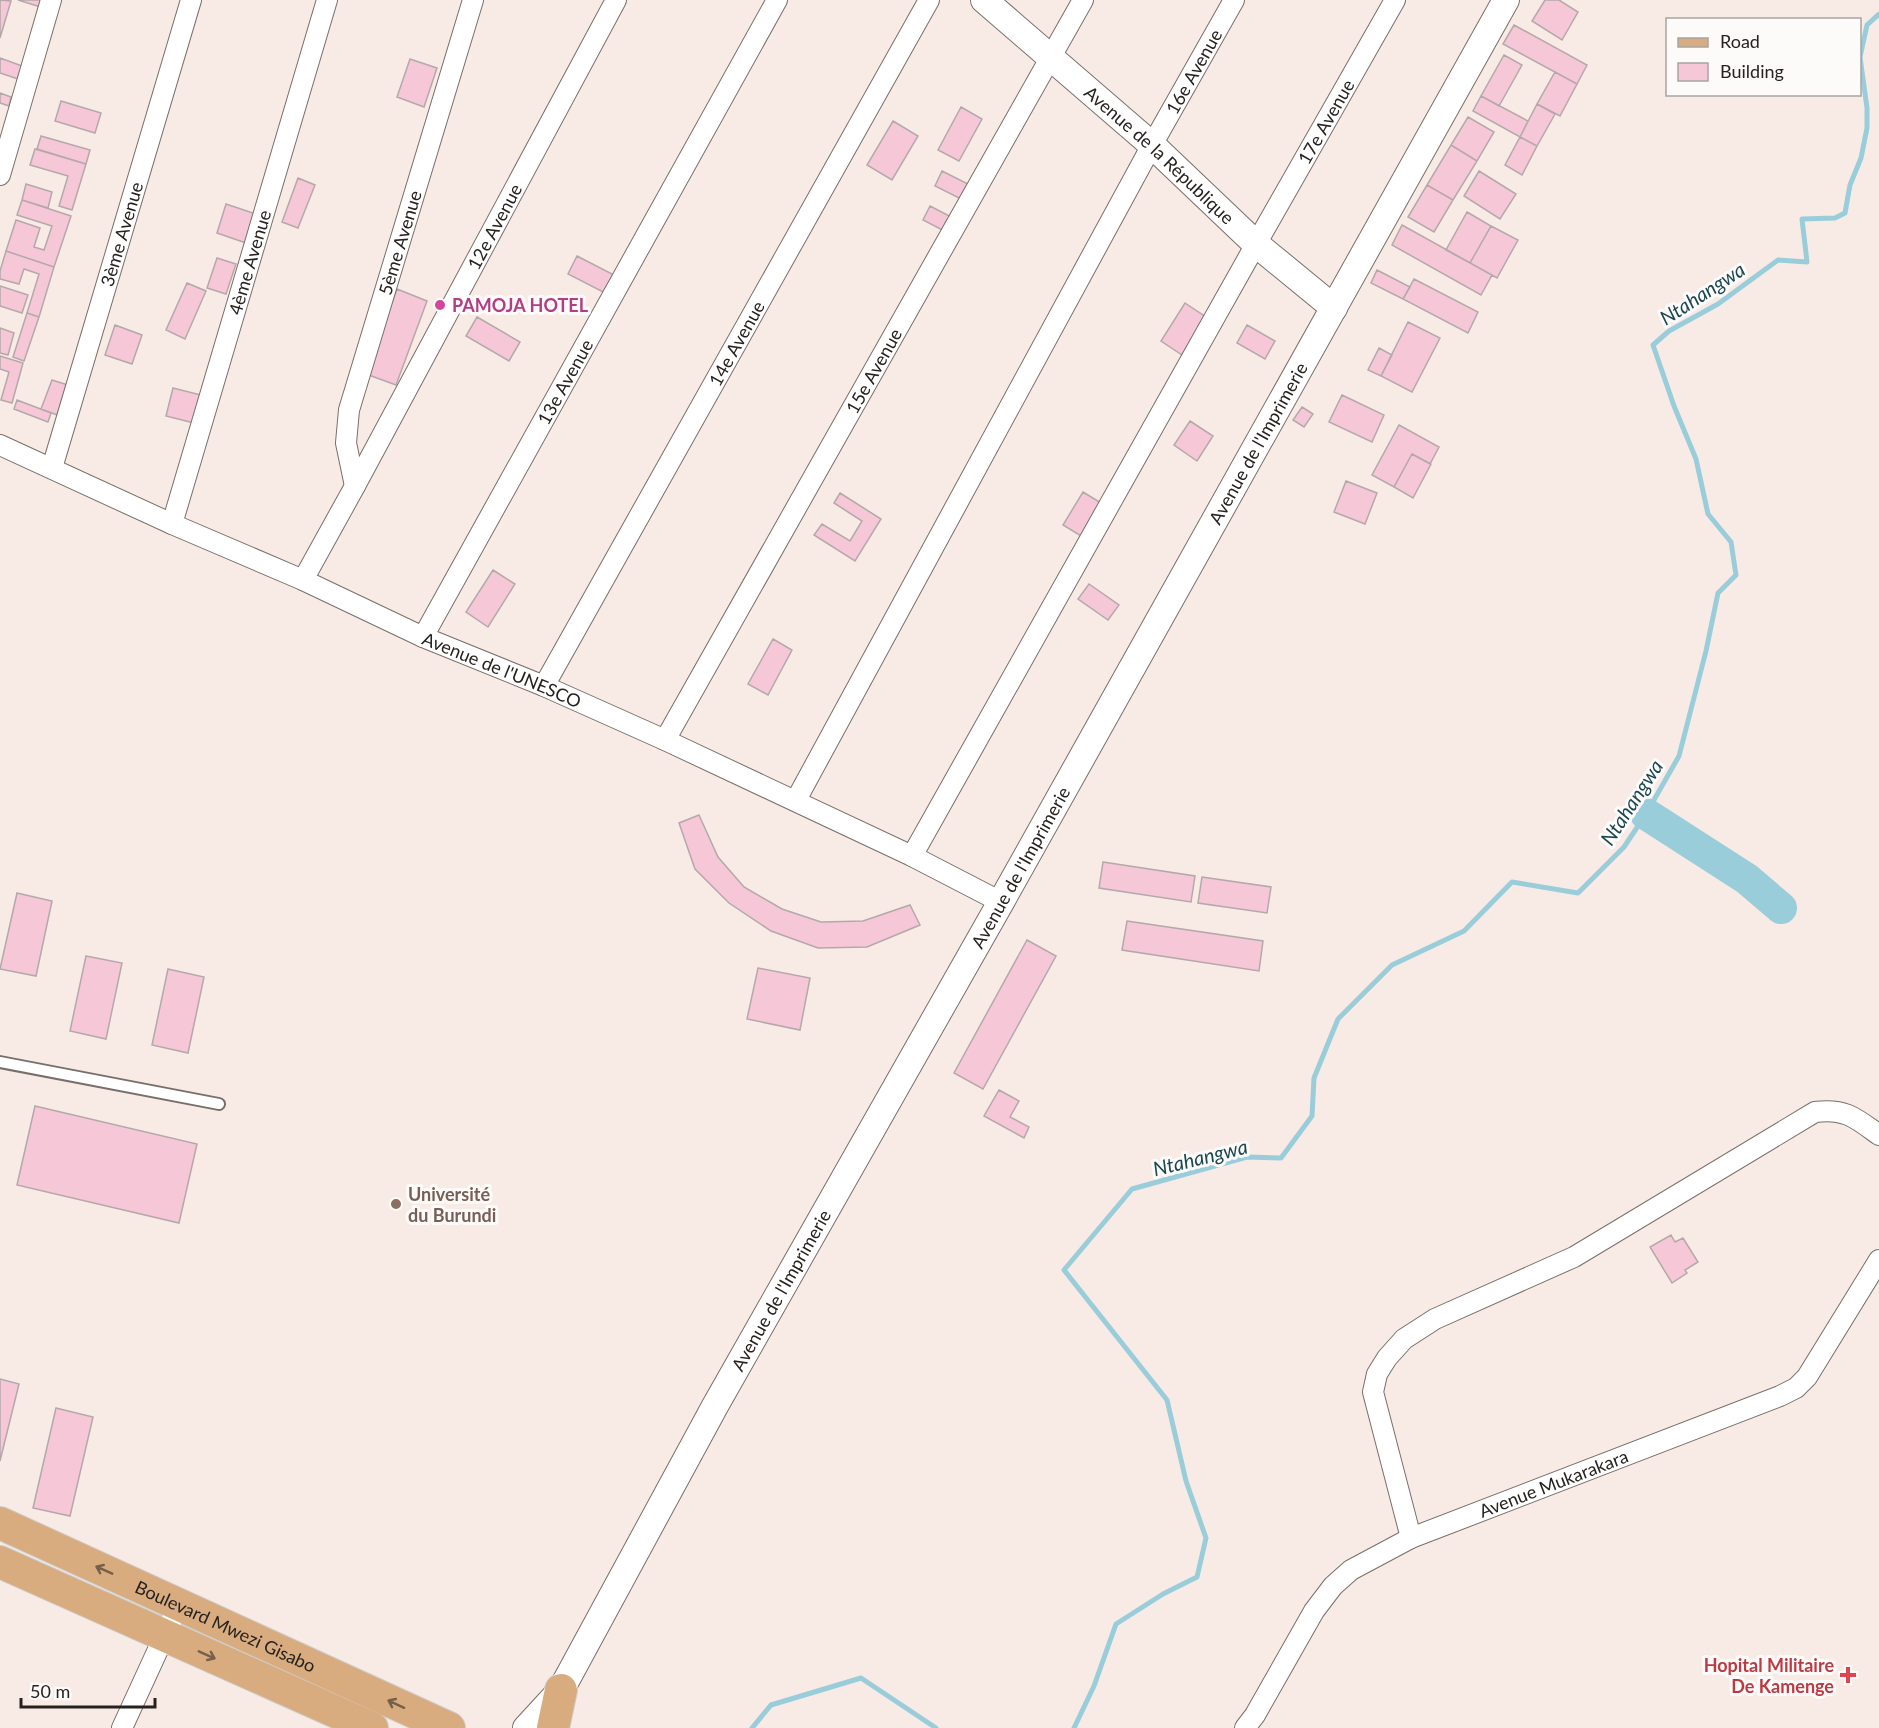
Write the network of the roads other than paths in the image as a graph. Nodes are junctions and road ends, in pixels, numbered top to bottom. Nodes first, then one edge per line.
1 (51, 0) edge
2 (191, 0) edge
3 (327, 0) edge
4 (473, 0) edge
5 (616, 0) edge
6 (777, 0) edge
7 (929, 0) edge
8 (984, 0) edge
9 (1083, 0) edge
10 (1234, 0) edge
11 (1395, 0) edge
12 (1506, 0) edge
13 (1050, 57) junction
14 (1152, 145) junction
15 (0, 175) edge
16 (1256, 244) junction
17 (1334, 308) junction
18 (0, 445) edge
19 (52, 468) junction
20 (355, 486) junction
21 (172, 524) junction
22 (303, 580) junction
23 (423, 637) junction
24 (544, 687) junction
25 (665, 740) junction
26 (796, 800) junction
27 (912, 856) junction
28 (1001, 902) junction
29 (0, 1062) edge
30 (219, 1104) dead end
31 (1879, 1135) edge
32 (1879, 1260) edge
33 (0, 1523) edge
34 (1411, 1538) junction
35 (0, 1562) edge
36 (179, 1604) junction
37 (164, 1635) junction
38 (561, 1690) junction
39 (122, 1728) edge
40 (372, 1728) edge
41 (449, 1728) edge
42 (526, 1728) edge
43 (553, 1728) edge
44 (1245, 1728) edge

1 - 15 street
2 - 19 street, 3ème Avenue
3 - 21 street, 4ème Avenue
4 - 20 street, 5ème Avenue
5 - 20 street, 12e Avenue
6 - 23 street, 13e Avenue
7 - 24 street, 14e Avenue
8 - 13 street, Avenue de la République
9 - 13 street, 15e Avenue
10 - 14 street, 16e Avenue
11 - 16 street, 17e Avenue
12 - 17 street, Avenue de l'Imprimerie
13 - 14 street, Avenue de la République
13 - 25 street, 15e Avenue
14 - 16 street, Avenue de la République
14 - 26 street, 16e Avenue
16 - 17 street, Avenue de la République
16 - 27 street, 17e Avenue
17 - 28 street, Avenue de l'Imprimerie
18 - 19 street, Avenue de l'UNESCO
19 - 21 street, Avenue de l'UNESCO
20 - 22 street, 12e Avenue
21 - 22 street, Avenue de l'UNESCO
22 - 23 street, Avenue de l'UNESCO
23 - 24 street, Avenue de l'UNESCO
24 - 25 street, Avenue de l'UNESCO
25 - 26 street, Avenue de l'UNESCO
26 - 27 street, Avenue de l'UNESCO
27 - 28 street, Avenue de l'UNESCO
28 - 38 street, Avenue de l'Imprimerie
29 - 30 lane
31 - 34 street
32 - 34 street, Avenue Mukarakara
36 -> 33 main road, Boulevard Mwezi Gisabo
34 - 44 street, Avenue Mukarakara
35 - 37 main road, Boulevard Mwezi Gisabo
36 - 37 street
41 -> 36 main road, Boulevard Mwezi Gisabo
37 - 39 street
37 -> 40 main road, Boulevard Mwezi Gisabo
38 - 42 street, Avenue de l'Imprimerie
38 - 43 main road

